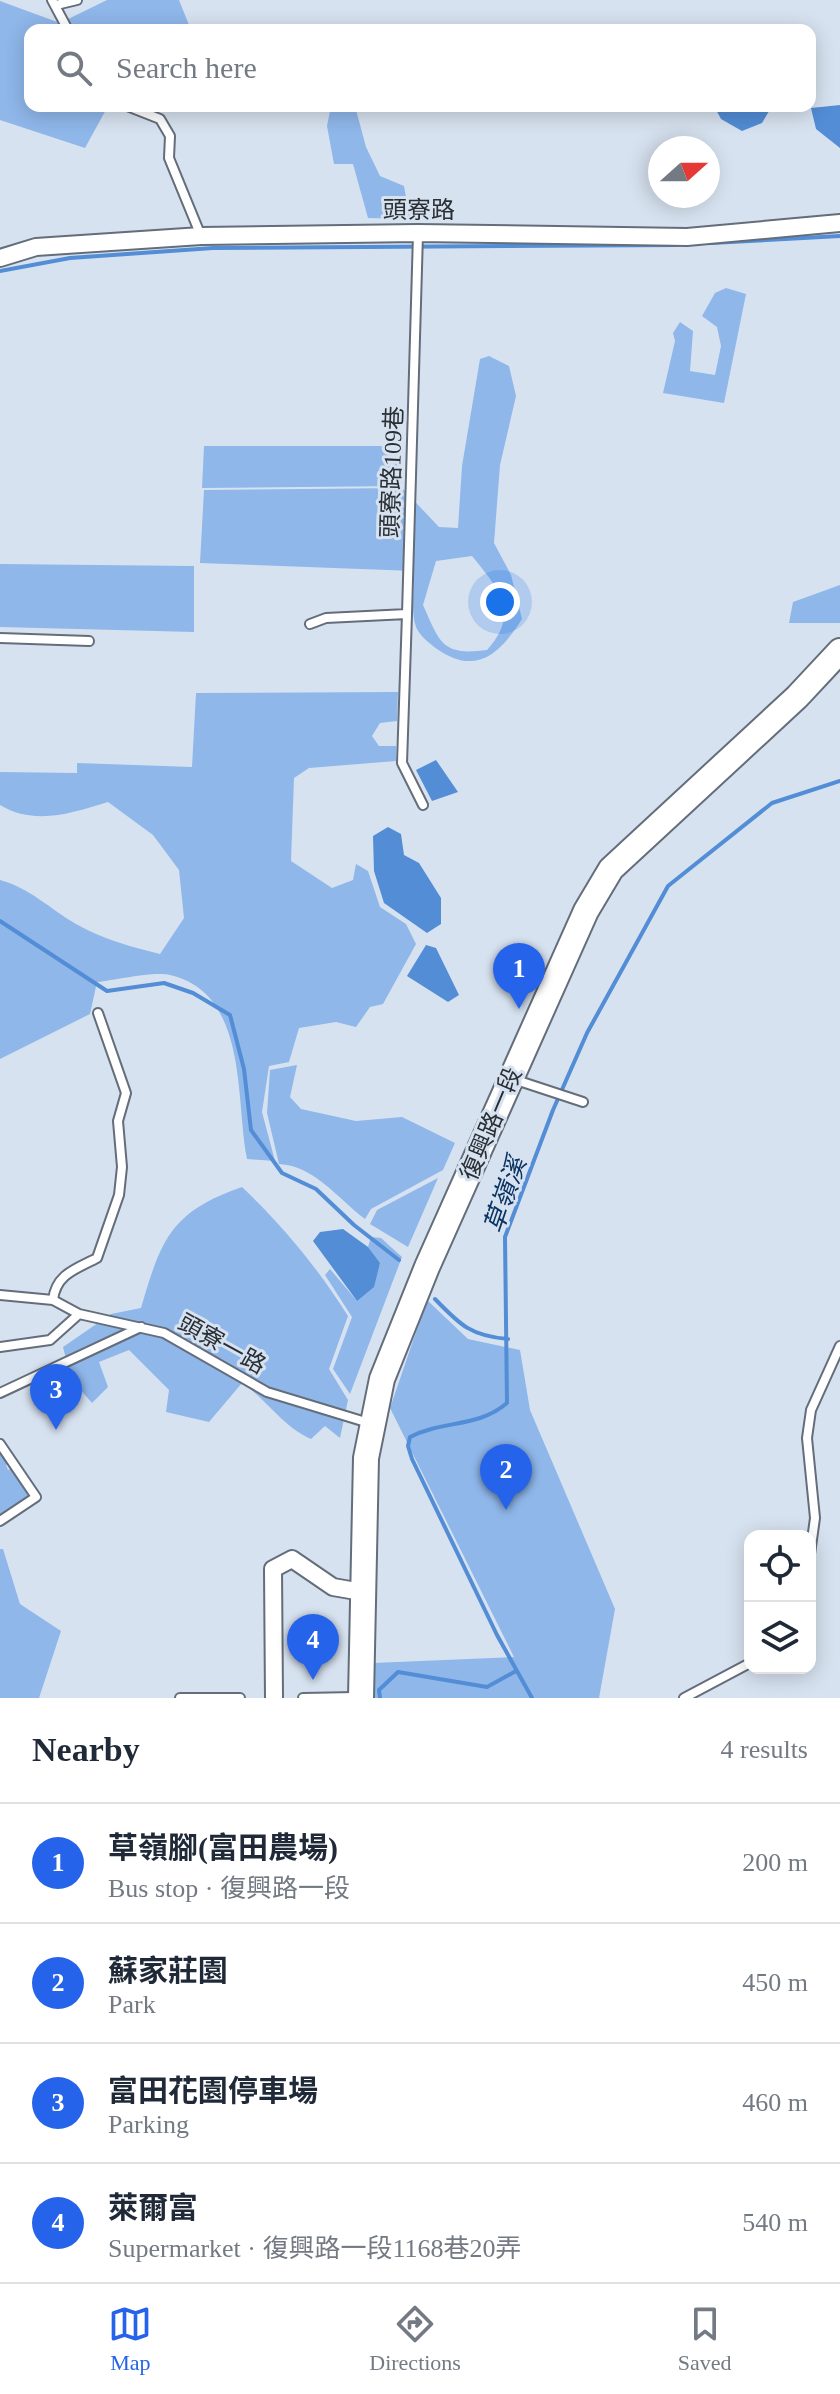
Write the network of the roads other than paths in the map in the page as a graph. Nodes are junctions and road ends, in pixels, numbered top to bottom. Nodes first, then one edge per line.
1 (77, 0) edge
2 (54, 2) edge
3 (65, 24) edge
4 (142, 112) edge
5 (840, 223) edge
6 (418, 233) junction
7 (201, 236) junction
8 (0, 258) edge
9 (407, 614) junction
10 (310, 624) dead end
11 (0, 638) edge
12 (89, 641) dead end
13 (840, 651) edge
14 (423, 805) dead end
15 (98, 1013) dead end
16 (511, 1079) junction
17 (583, 1102) dead end
18 (0, 1295) edge
19 (53, 1300) junction
20 (79, 1314) junction
21 (142, 1327) junction
22 (840, 1346) edge
23 (0, 1347) edge
24 (0, 1393) edge
25 (371, 1423) junction
26 (0, 1444) edge
27 (0, 1521) edge
28 (813, 1530) edge
29 (362, 1592) junction
30 (744, 1666) edge
31 (361, 1697) edge
32 (180, 1698) edge
33 (219, 1698) edge
34 (240, 1698) edge
35 (274, 1698) edge
36 (303, 1698) edge
37 (684, 1698) edge

1 - 2 lane
2 - 3 lane
4 - 7 lane
5 - 6 street, 頭寮路
6 - 7 street, 頭寮路
6 - 9 lane, 頭寮路109巷
7 - 8 street, 頭寮路
9 - 10 lane
9 - 14 lane, 頭寮路109巷
11 - 12 lane
13 - 16 main road, 復興路一段
15 - 19 lane
16 - 17 lane
16 - 25 main road, 復興路一段
18 - 19 lane, 頭寮一路
19 - 20 lane, 頭寮一路
20 - 21 lane, 頭寮一路
20 - 23 lane
21 - 24 lane
21 - 25 lane, 頭寮一路
22 - 28 lane
25 - 29 main road, 復興路一段
26 - 27 lane
29 - 31 main road, 復興路一段
29 - 35 street
30 - 37 lane
31 - 36 lane
32 - 33 lane
33 - 34 lane

